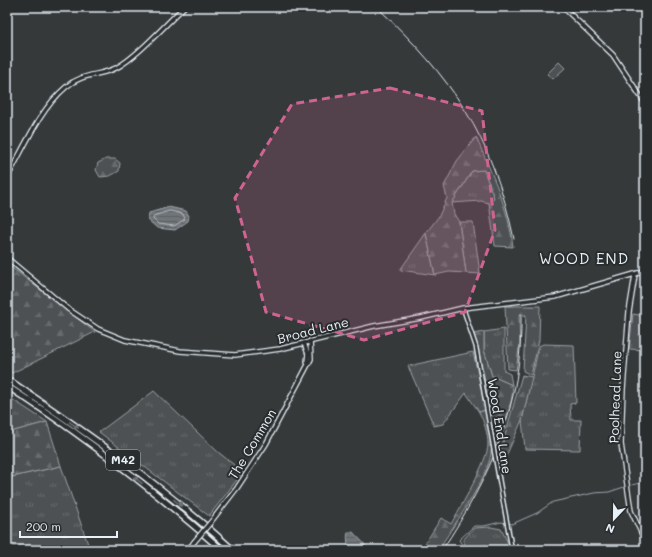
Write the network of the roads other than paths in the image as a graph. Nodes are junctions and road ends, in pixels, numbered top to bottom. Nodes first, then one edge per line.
1 (184, 7) edge
2 (563, 7) edge
3 (645, 103) edge
4 (7, 178) edge
5 (7, 258) edge
6 (645, 271) edge
7 (635, 275) junction
8 (463, 308) junction
9 (310, 341) junction
10 (304, 343) junction
11 (304, 370) junction
12 (7, 380) edge
13 (7, 386) edge
14 (645, 541) edge
15 (188, 550) edge
16 (222, 550) edge
17 (232, 550) edge
18 (512, 550) edge

1 - 4 main road
2 - 3 main road
5 - 10 main road, Broad Lane
6 - 7 main road, Broad Lane
7 - 8 main road, Broad Lane
7 - 14 main road, Poolhead Lane
8 - 9 main road, Broad Lane
8 - 18 street, Wood End Lane, bridge
9 - 10 main road, Broad Lane
9 - 11 main road, The Common
10 - 11 main road, The Common
11 - 15 main road, The Common, bridge
12 -> 17 highway, M42
16 -> 13 highway, M42

